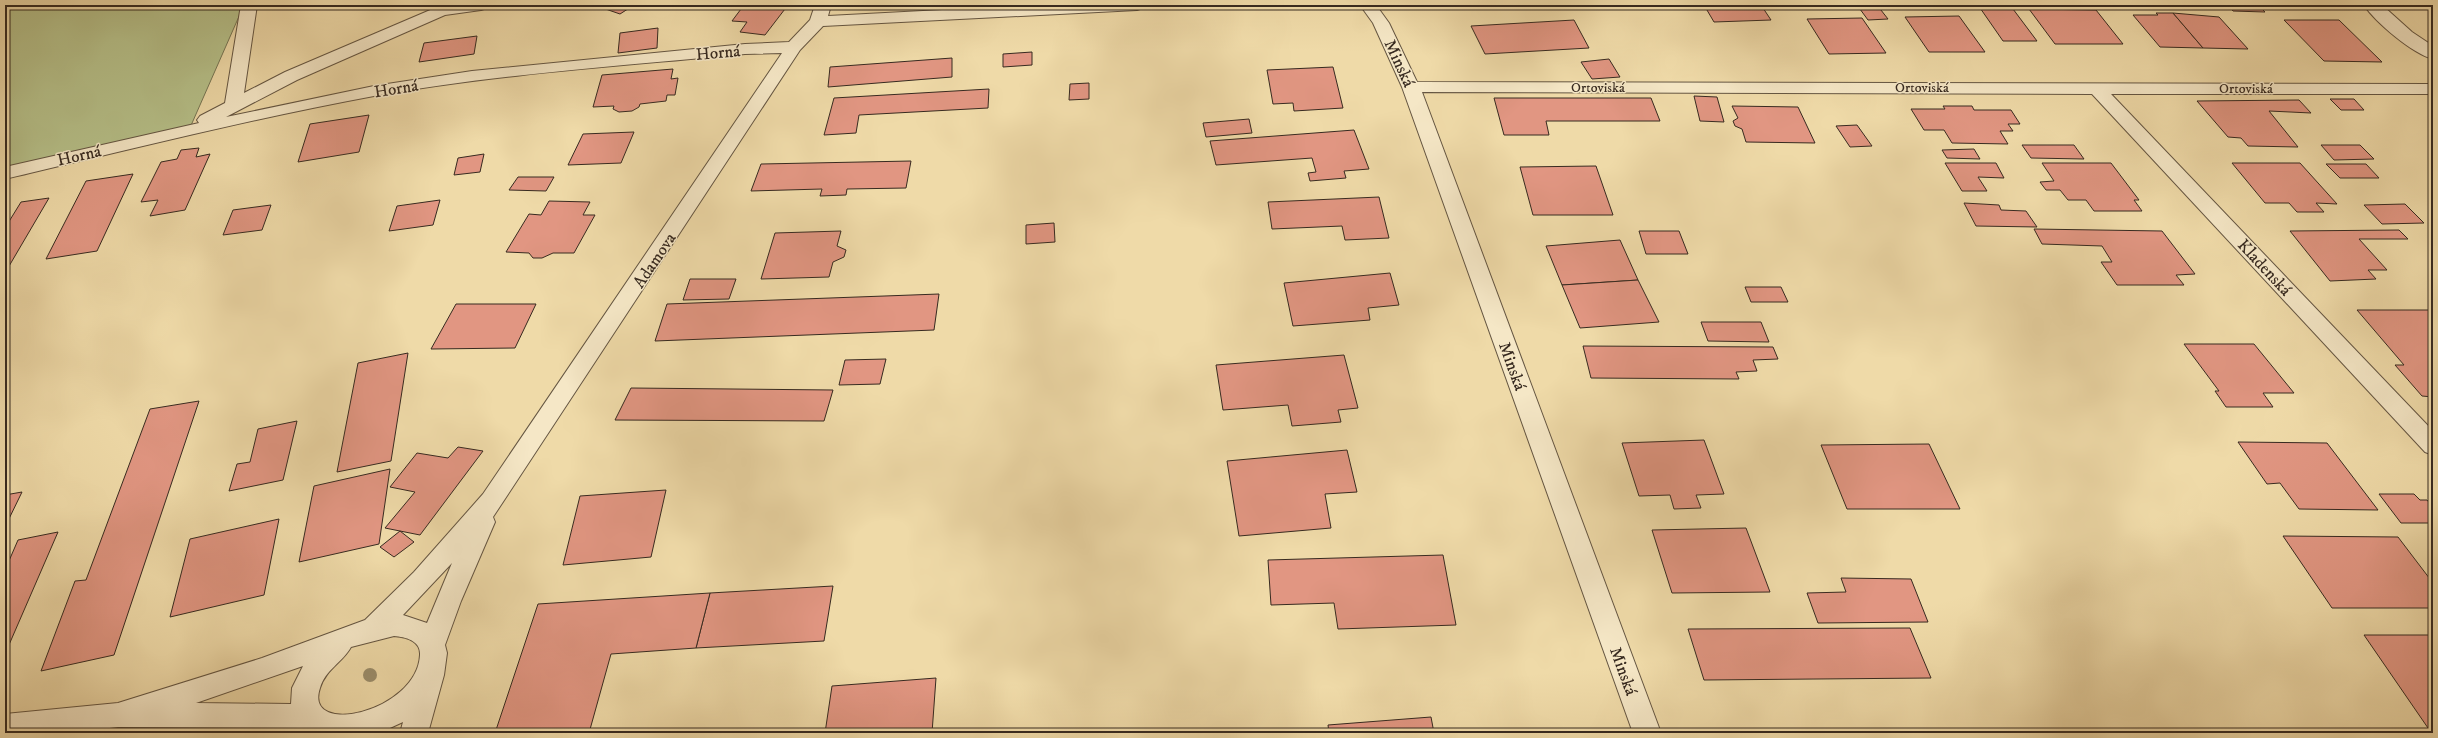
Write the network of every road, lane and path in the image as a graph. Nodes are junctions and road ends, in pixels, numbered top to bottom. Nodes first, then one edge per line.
1 (249, 5) edge
2 (481, 5) edge
3 (1137, 5) edge
4 (1368, 5) edge
5 (2372, 5) edge
6 (820, 13) edge
7 (794, 47) junction
8 (2433, 54) edge
9 (1411, 87) junction
10 (2096, 88) junction
11 (2433, 89) edge
12 (234, 104) junction
13 (189, 130) junction
14 (5, 173) edge
15 (2433, 446) edge
16 (492, 501) junction
17 (363, 632) junction
18 (432, 645) junction
19 (430, 675) junction
20 (118, 715) junction
21 (322, 725) edge
22 (5, 727) edge
23 (414, 733) edge
24 (1647, 733) edge

1 - 12 street
2 - 12 street
3 - 6 street
4 - 9 street, Minská
5 - 8 street
6 - 7 street, Adamova
7 - 13 street, Horná
7 - 16 street, Adamova
9 - 10 street, Ortoviská
9 - 24 street, Minská
10 - 11 street, Ortoviská
10 - 15 street, Kladenská
12 - 13 street
13 - 14 street, Horná
16 - 17 street
16 - 18 street
17 - 18 street
17 - 20 street
17 - 21 street
18 - 19 street
19 - 21 street
19 - 23 street
20 - 21 street
20 - 22 street

